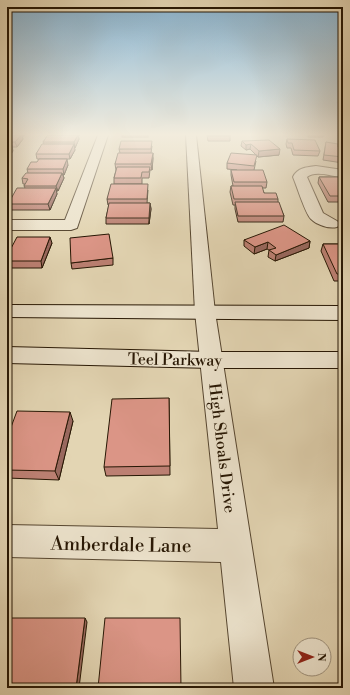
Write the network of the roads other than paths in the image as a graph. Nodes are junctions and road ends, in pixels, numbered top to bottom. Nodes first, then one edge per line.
1 (91, 167) edge
2 (194, 167) edge
3 (343, 174) edge
4 (332, 224) dead end
5 (7, 225) edge
6 (7, 311) edge
7 (205, 312) junction
8 (343, 313) edge
9 (7, 355) edge
10 (212, 360) junction
11 (343, 360) edge
12 (7, 541) edge
13 (236, 546) junction
14 (254, 688) edge

1 - 5 street
2 - 7 street, High Shoals Drive
3 - 4 street
6 - 7 street
7 - 8 street
7 - 10 street, High Shoals Drive
9 - 10 street, Teel Parkway
10 - 11 street, Teel Parkway
10 - 13 street, High Shoals Drive
12 - 13 street, Amberdale Lane
13 - 14 street, High Shoals Drive

